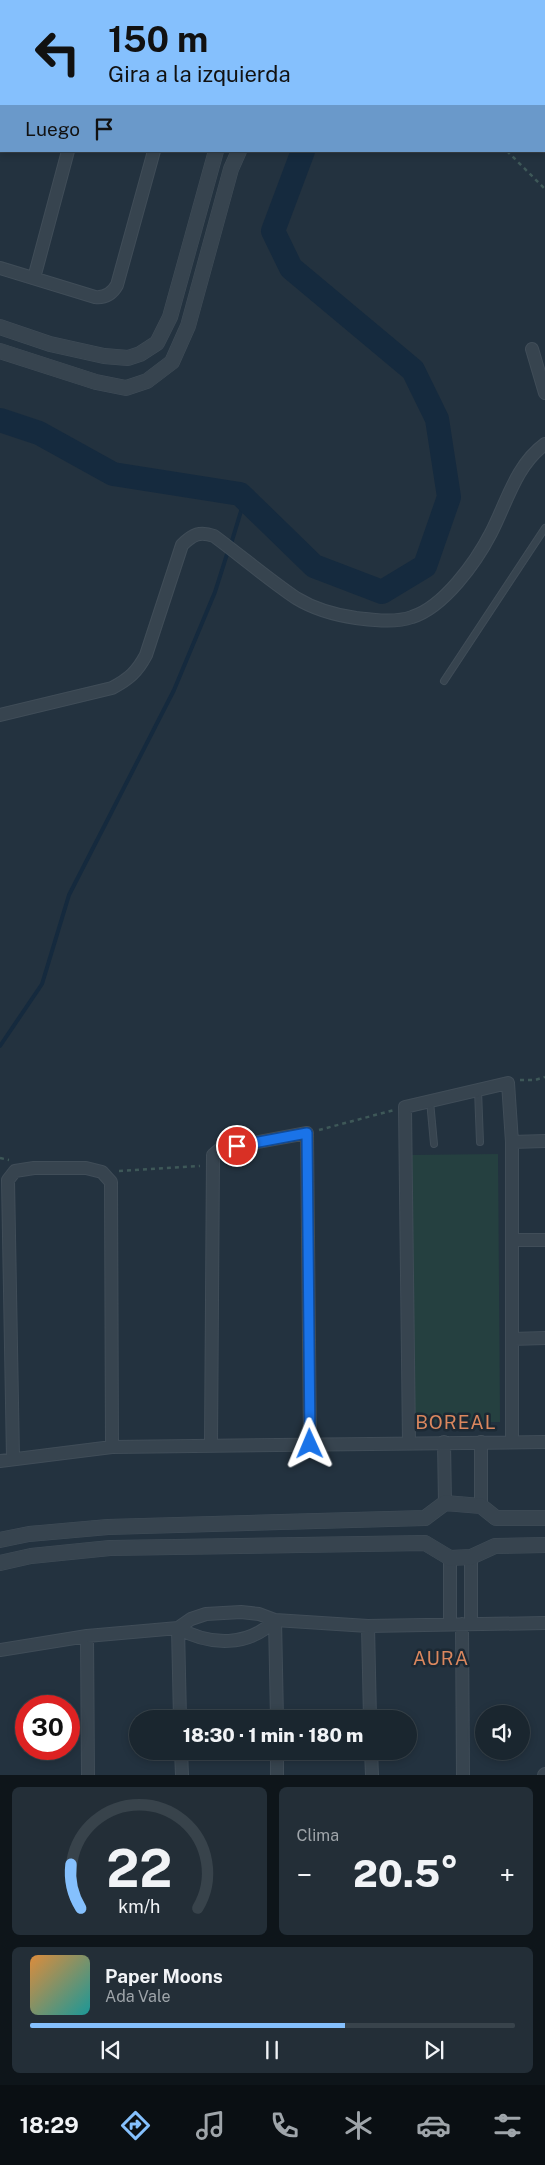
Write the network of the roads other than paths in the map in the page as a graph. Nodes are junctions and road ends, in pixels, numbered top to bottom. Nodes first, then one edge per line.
1 (68, 152) edge
2 (154, 152) edge
3 (216, 152) edge
4 (239, 152) edge
5 (0, 268) edge
6 (34, 278) junction
7 (0, 328) edge
8 (532, 349) dead end
9 (0, 351) edge
10 (545, 392) edge
11 (545, 444) edge
12 (545, 528) edge
13 (444, 681) dead end
14 (0, 715) edge
15 (478, 1090) junction
16 (430, 1101) junction
17 (545, 1141) edge
18 (480, 1142) dead end
19 (512, 1142) junction
20 (434, 1144) dead end
21 (512, 1240) junction
22 (545, 1240) edge
23 (545, 1338) edge
24 (512, 1339) junction
25 (444, 1442) junction
26 (481, 1442) junction
27 (512, 1442) junction
28 (545, 1442) edge
29 (409, 1443) junction
30 (310, 1444) junction
31 (211, 1446) junction
32 (112, 1447) junction
33 (13, 1458) junction
34 (0, 1461) edge
35 (445, 1502) junction
36 (481, 1506) junction
37 (426, 1518) junction
38 (496, 1518) junction
39 (545, 1518) edge
40 (0, 1540) edge
41 (425, 1543) junction
42 (545, 1545) edge
43 (496, 1546) junction
44 (471, 1557) junction
45 (450, 1558) junction
46 (0, 1563) edge
47 (275, 1620) junction
48 (545, 1623) edge
49 (461, 1624) junction
50 (368, 1626) junction
51 (178, 1628) junction
52 (87, 1636) junction
53 (0, 1650) edge
54 (180, 1710) edge
55 (277, 1710) edge
56 (370, 1710) edge
57 (181, 1760) edge
58 (277, 1760) edge
59 (371, 1760) edge
60 (88, 1775) edge
61 (182, 1775) edge
62 (277, 1775) edge
63 (372, 1775) edge
64 (462, 1775) edge

1 - 6 street
2 - 6 street
3 - 7 street
4 - 9 street
5 - 6 street
8 - 10 street
11 - 14 street
12 - 13 lane
15 - 16 street
15 - 18 lane
15 - 19 street
16 - 20 lane
16 - 29 street
17 - 19 street
19 - 21 street
21 - 22 street
21 - 24 street
23 - 24 street
24 - 27 street
25 - 26 street
25 - 29 street
25 - 35 street
26 - 27 street
26 - 36 street
27 - 28 street
29 - 30 street
30 - 31 street
30 - 31 street
31 - 32 street
32 - 33 street
32 - 33 street
33 - 34 street
35 - 36 street
35 - 37 street
36 - 38 street
37 - 40 street
37 - 41 street
38 - 39 street
38 - 43 street
41 - 45 street
41 - 46 street
42 - 43 street
43 - 44 street
44 - 45 street
44 - 49 street
45 - 49 street
47 - 50 street
47 - 51 street
47 - 51 street
47 - 55 street
48 - 49 street
49 - 50 street
49 - 64 street
50 - 56 street
51 - 52 street
51 - 54 street
52 - 53 street
52 - 60 street
57 - 61 street
58 - 62 street
59 - 63 street

